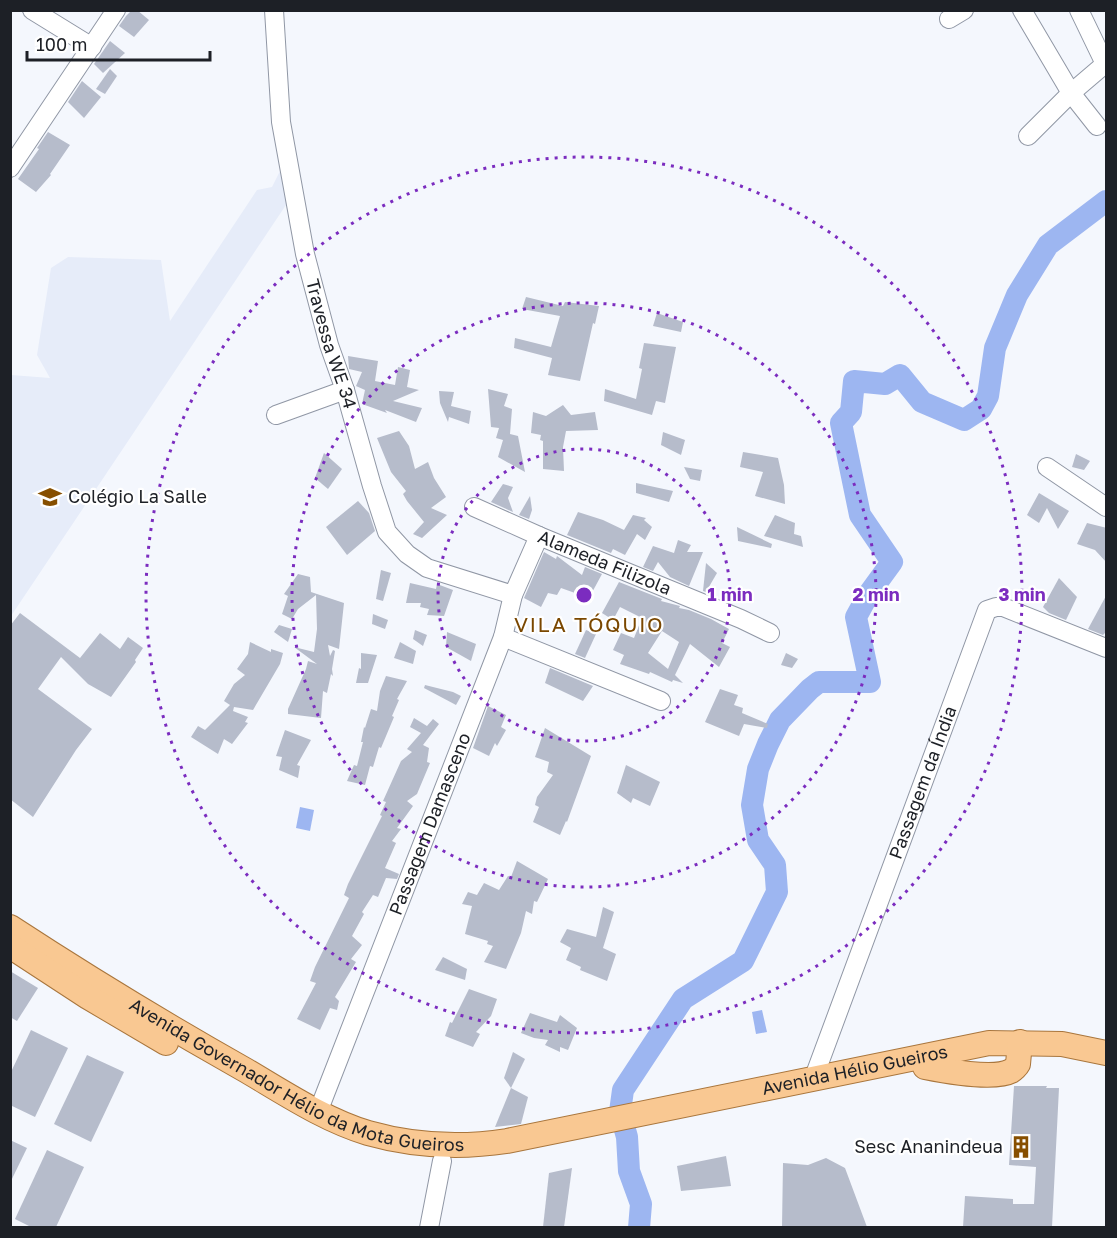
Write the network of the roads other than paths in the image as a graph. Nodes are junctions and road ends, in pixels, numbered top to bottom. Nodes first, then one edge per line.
1 (32, 10) edge
2 (116, 10) edge
3 (274, 10) edge
4 (1022, 10) edge
5 (1079, 10) edge
6 (92, 47) junction
7 (1106, 65) edge
8 (1071, 93) junction
9 (1097, 126) dead end
10 (1028, 136) dead end
11 (10, 168) edge
12 (345, 390) junction
13 (276, 415) dead end
14 (1047, 467) dead end
15 (474, 507) dead end
16 (1107, 507) edge
17 (539, 537) junction
18 (513, 595) junction
19 (770, 633) dead end
20 (503, 637) junction
21 (1107, 648) edge
22 (661, 701) dead end
23 (10, 927) edge
24 (10, 946) edge
25 (1019, 1049) junction
26 (1107, 1053) edge
27 (1107, 1066) edge
28 (814, 1077) junction
29 (318, 1112) junction
30 (636, 1120) junction
31 (606, 1126) junction
32 (442, 1161) junction
33 (429, 1227) edge

1 - 6 street
2 - 6 street
3 - 12 street, Travessa WE 34
4 - 8 street
5 - 7 street
6 - 11 street
7 - 8 street
8 - 9 street
8 - 10 street
12 - 13 street
12 - 18 street, Travessa WE 34
14 - 16 street
15 - 17 street, Alameda Filizola
17 - 18 street, Passagem Damasceno
17 - 19 street, Alameda Filizola
18 - 20 street, Passagem Damasceno
20 - 22 street
20 - 29 street, Passagem Damasceno
21 - 28 street, Passagem da Índia
23 - 29 main road, Avenida Governador Hélio da Mota Gueiros
24 - 32 main road, Avenida Governador Hélio da Mota Gueiros
25 - 26 main road, Avenida Hélio Gueiros
25 - 27 main road, Avenida Hélio Gueiros
25 - 28 main road, Avenida Hélio Gueiros
25 - 30 main road, Avenida Hélio Gueiros
28 - 30 main road, Avenida Hélio Gueiros
29 - 31 main road, Avenida Governador Hélio da Mota Gueiros
30 - 31 main road, Avenida Hélio Gueiros
31 - 32 main road, Avenida Governador Hélio da Mota Gueiros
32 - 33 street

